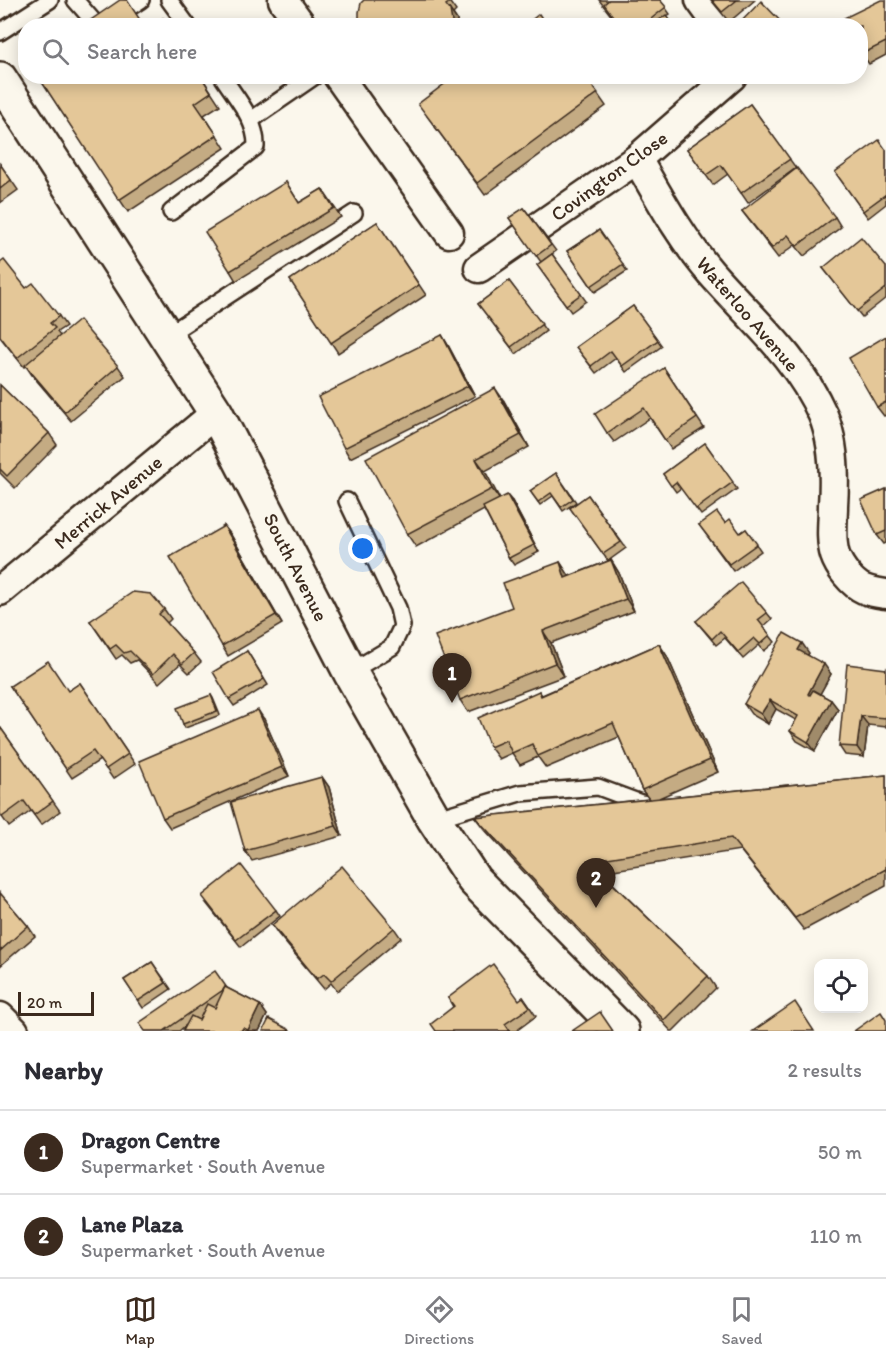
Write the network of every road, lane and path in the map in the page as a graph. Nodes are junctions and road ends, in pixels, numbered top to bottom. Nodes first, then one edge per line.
1 (50, 0) edge
2 (75, 0) edge
3 (141, 0) edge
4 (169, 0) edge
5 (283, 0) edge
6 (700, 0) edge
7 (22, 18) edge
8 (91, 18) edge
9 (114, 18) edge
10 (182, 18) edge
11 (296, 18) edge
12 (712, 18) edge
13 (18, 20) edge
14 (0, 32) edge
15 (0, 79) edge
16 (227, 84) edge
17 (303, 84) edge
18 (344, 84) edge
19 (723, 84) edge
20 (251, 120) junction
21 (637, 159) junction
22 (171, 212) dead end
23 (354, 213) dead end
24 (449, 233) dead end
25 (480, 268) dead end
26 (166, 336) junction
27 (216, 413) junction
28 (347, 501) dead end
29 (0, 591) edge
30 (886, 594) edge
31 (350, 672) junction
32 (669, 804) edge
33 (434, 819) junction
34 (0, 1017) edge
35 (14, 1031) edge
36 (622, 1031) edge

1 - 7 lane
2 - 8 lane
3 - 9 lane
4 - 10 lane
5 - 11 street
6 - 12 street
13 - 14 lane
15 - 26 main road, South Avenue
16 - 20 lane
17 - 20 lane
18 - 24 street
19 - 21 street, Covington Close
20 - 22 lane
21 - 25 street, Covington Close
21 - 30 street, Waterloo Avenue
23 - 26 lane
26 - 27 main road, South Avenue
27 - 29 street, Merrick Avenue
27 - 31 main road, South Avenue
28 - 31 lane
31 - 33 main road, South Avenue
32 - 33 lane
33 - 36 main road, South Avenue
34 - 35 street

